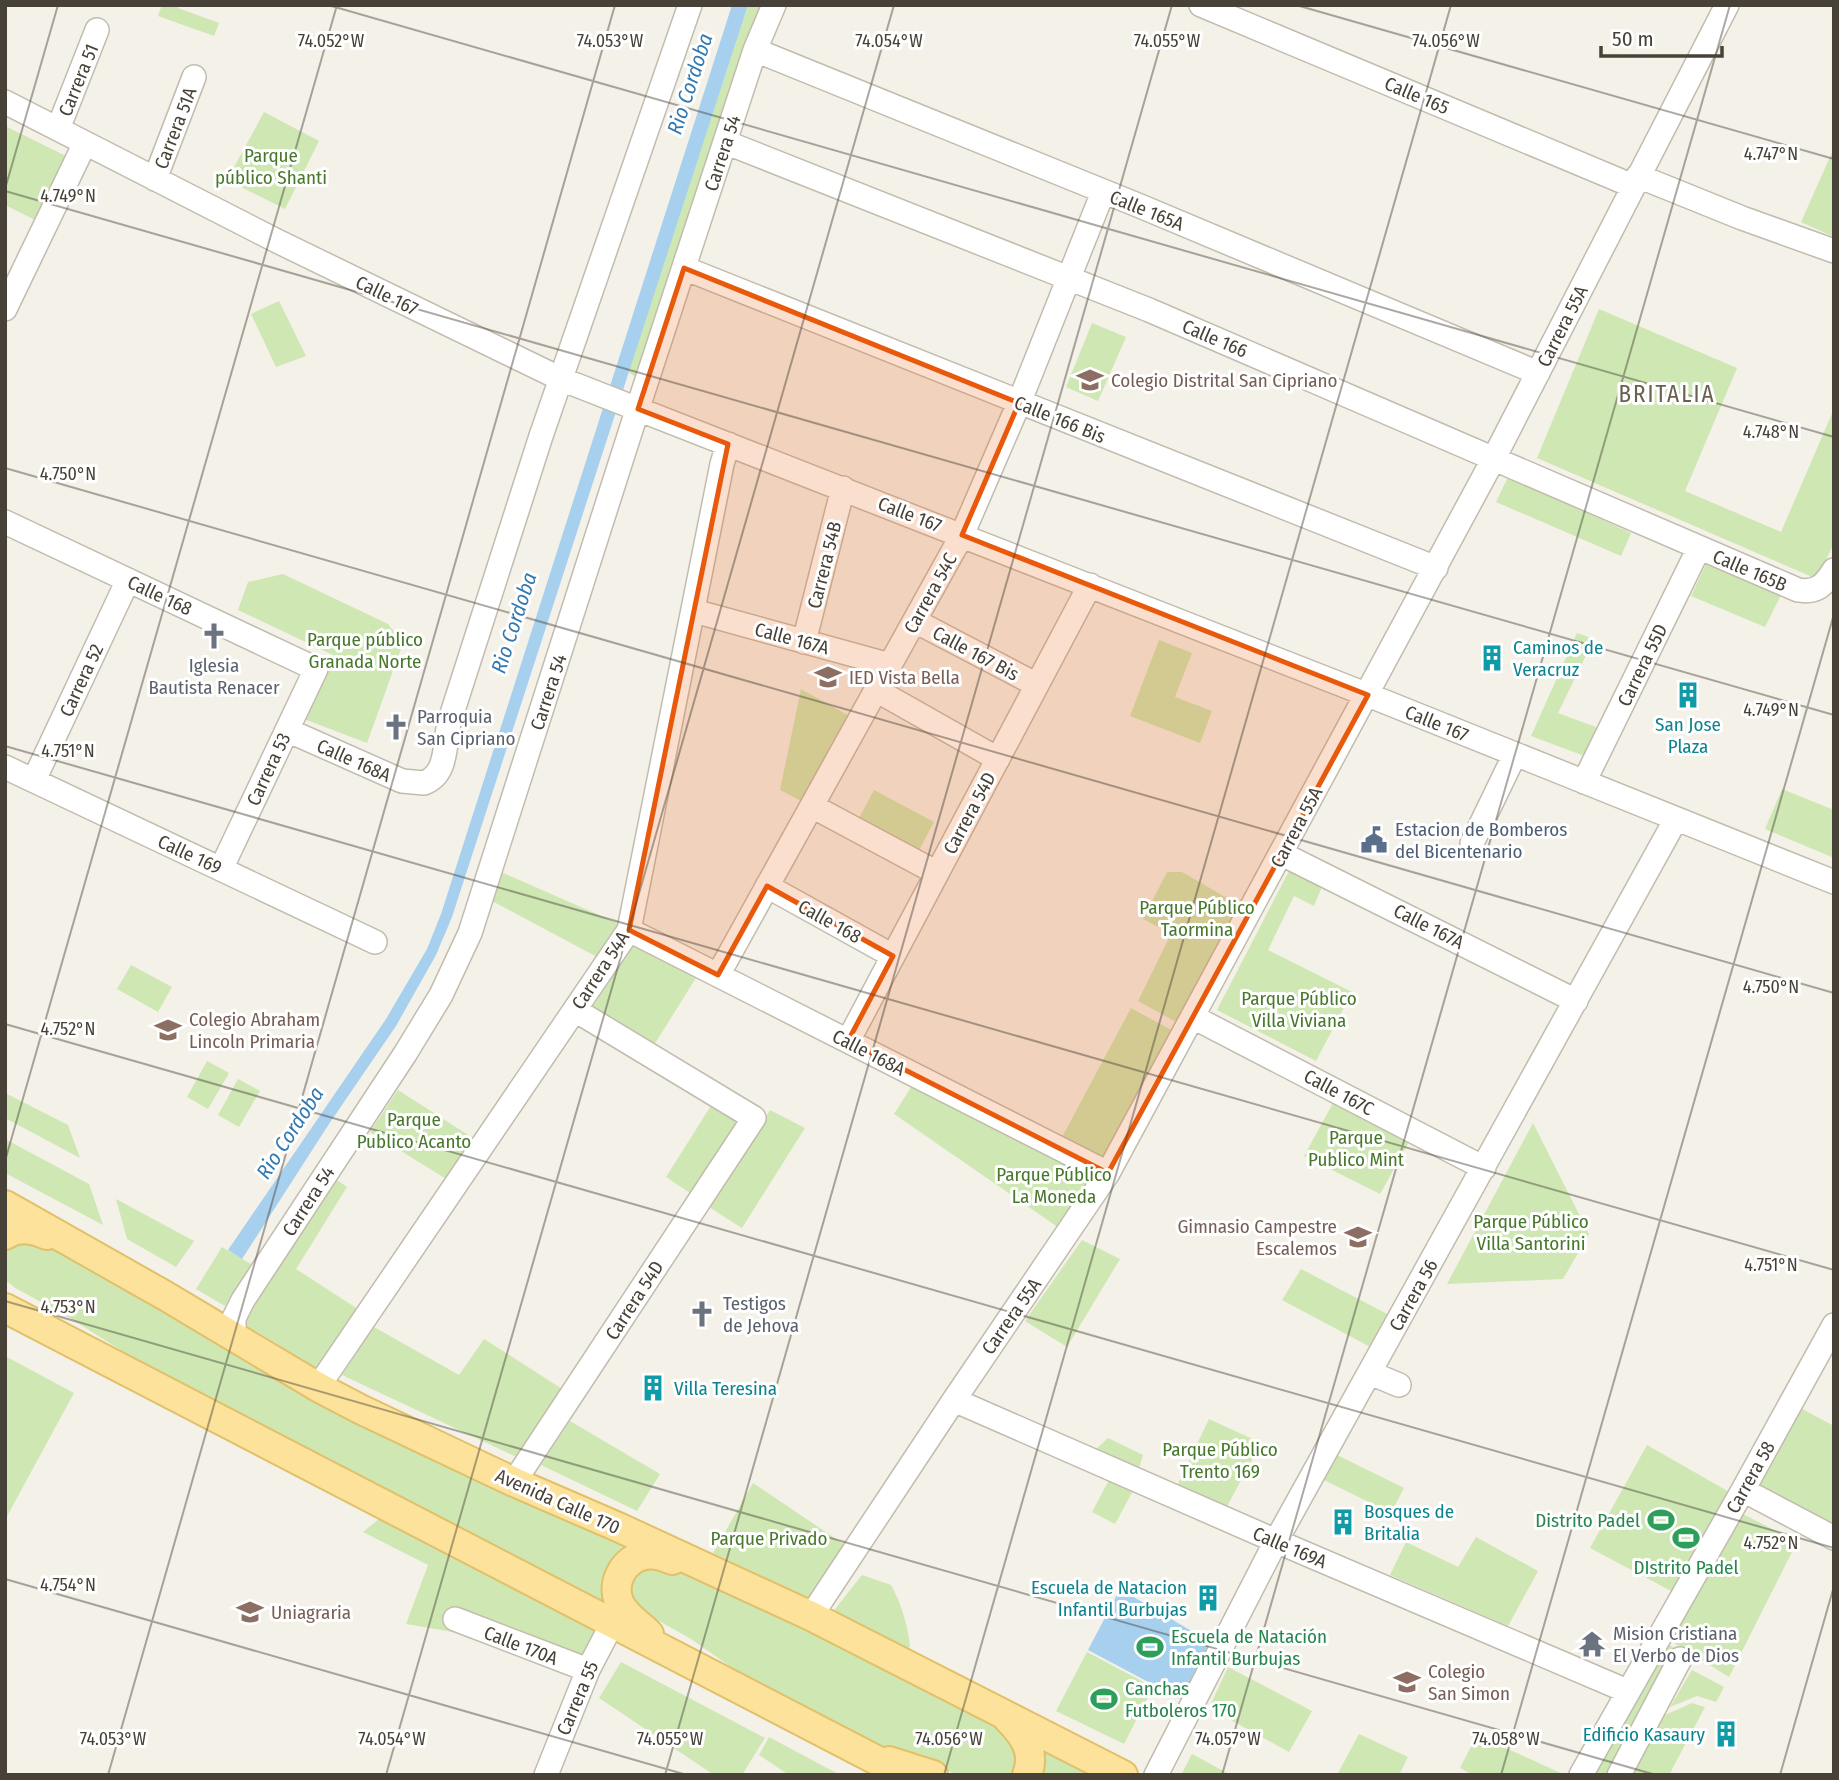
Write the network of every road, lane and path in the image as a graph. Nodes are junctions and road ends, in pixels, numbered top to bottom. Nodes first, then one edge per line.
1 (690, 5) edge
2 (774, 5) edge
3 (1201, 5) edge
4 (1727, 5) edge
5 (97, 30) dead end
6 (755, 50) junction
7 (194, 78) dead end
8 (5, 102) edge
9 (58, 129) junction
10 (725, 142) junction
11 (85, 143) junction
12 (155, 178) junction
13 (1636, 181) junction
14 (1103, 192) junction
15 (1834, 251) edge
16 (684, 268) junction
17 (1069, 277) junction
18 (5, 309) edge
19 (1538, 373) junction
20 (569, 382) junction
21 (1019, 403) junction
22 (629, 405) junction
23 (729, 444) junction
24 (1494, 458) junction
25 (843, 488) junction
26 (5, 522) edge
27 (962, 535) junction
28 (1699, 548) junction
29 (1436, 568) junction
30 (1834, 570) edge
31 (128, 580) junction
32 (1090, 585) junction
33 (694, 611) junction
34 (915, 621) junction
35 (804, 642) junction
36 (890, 665) junction
37 (316, 669) joint
38 (1037, 685) junction
39 (876, 690) junction
40 (1368, 695) junction
41 (287, 730) junction
42 (1515, 754) junction
43 (998, 759) junction
44 (5, 767) edge
45 (34, 780) junction
46 (1584, 782) junction
47 (812, 806) junction
48 (1676, 819) junction
49 (1472, 843) dead end
50 (1282, 854) junction
51 (221, 869) junction
52 (937, 873) junction
53 (1834, 883) edge
54 (767, 886) junction
55 (629, 930) junction
56 (375, 942) dead end
57 (893, 956) junction
58 (718, 975) junction
59 (1576, 1001) junction
60 (575, 1010) junction
61 (1193, 1017) junction
62 (848, 1041) junction
63 (1484, 1168) junction
64 (1108, 1173) junction
65 (5, 1205) edge
66 (5, 1235) edge
67 (104, 1260) junction
68 (5, 1297) edge
69 (15, 1314) edge
70 (1834, 1325) edge
71 (234, 1336) junction
72 (1370, 1373) junction
73 (1399, 1385) dead end
74 (318, 1387) junction
75 (954, 1400) junction
76 (514, 1482) junction
77 (1743, 1490) junction
78 (1834, 1538) edge
79 (1276, 1542) junction
80 (747, 1587) junction
81 (811, 1616) junction
82 (455, 1619) dead end
83 (612, 1624) junction
84 (669, 1653) junction
85 (1680, 1659) dead end
86 (588, 1670) junction
87 (1627, 1691) junction
88 (1000, 1712) junction
89 (1609, 1724) junction
90 (1636, 1742) junction
91 (866, 1755) junction
92 (546, 1775) edge
93 (905, 1775) edge
94 (933, 1775) edge
95 (1027, 1775) edge
96 (1123, 1775) edge
97 (1156, 1775) edge
98 (1581, 1775) edge
99 (1619, 1775) edge

1 - 20 street
2 - 6 street, Carrera 54
3 - 13 street, Calle 165
4 - 13 street, Carrera 55A
5 - 9 street, Carrera 51
6 - 10 street, Carrera 54
6 - 14 street, Calle 165A
7 - 12 street, Carrera 51A
8 - 9 street, Calle 167
9 - 11 street, Calle 167
10 - 16 street, Carrera 54
10 - 17 street, Calle 166
11 - 12 street, Calle 167
11 - 18 street, Carrera 51
12 - 20 street, Calle 167
13 - 15 street, Calle 165
13 - 19 street, Carrera 55A
14 - 17 street, Carrera 54C
14 - 19 street, Calle 165A
16 - 21 street, Calle 166 Bis
16 - 22 street, Carrera 54
17 - 21 street, Carrera 54C
17 - 24 street, Calle 166
19 - 24 street, Carrera 55A
20 - 22 street, Calle 167
20 - 41 street, Calle 168A
21 - 27 street, Carrera 54C
21 - 29 street, Calle 166 Bis
22 - 23 street, Calle 167
22 - 71 street, Carrera 54
23 - 25 street, Calle 167
23 - 33 street, Carrera 54A
24 - 28 street, Calle 166
24 - 29 street, Carrera 55A
25 - 27 street, Calle 167
25 - 35 street, Carrera 54B
26 - 31 street, Calle 168
27 - 32 street, Calle 167
27 - 34 street, Carrera 54C
28 - 30 street, Calle 165B
28 - 46 street, Carrera 55D
29 - 40 street, Carrera 55A
31 - 37 street, Calle 168
31 - 45 street, Carrera 52
32 - 38 street, Carrera 54D
32 - 40 street, Calle 167
33 - 35 street, Calle 167A
33 - 55 street, Carrera 54A
34 - 36 street, Carrera 54C
34 - 38 street, Calle 167 Bis
35 - 36 street, Calle 167A
36 - 39 street, Carrera 54C
37 - 41 street, Carrera 53
38 - 43 street, Carrera 54D
39 - 43 street
39 - 47 street, Carrera 54C
40 - 42 street, Calle 167
40 - 50 street, Carrera 55A
41 - 51 street, Carrera 53
42 - 46 street, Calle 167
42 - 49 street
43 - 52 street, Carrera 54D
44 - 45 street, Calle 169
45 - 51 street, Calle 169
46 - 48 street, Calle 167
47 - 52 street
47 - 54 street, Carrera 54C
48 - 53 street, Calle 167
48 - 59 street, Carrera 56
50 - 59 street, Calle 167A
50 - 61 street, Carrera 55A
51 - 56 street, Calle 169
52 - 57 street, Carrera 54D
54 - 57 street, Calle 168
54 - 58 street, Carrera 54C
55 - 58 street, Calle 168A
55 - 60 street, Carrera 54A
57 - 62 street, Carrera 54D
58 - 62 street, Calle 168A
59 - 63 street, Carrera 56
60 - 74 street, Carrera 54A
60 - 76 street, Carrera 54D
61 - 63 street, Calle 167C
61 - 64 street, Carrera 55A
62 - 64 street, Calle 168A
63 - 72 street, Carrera 56
64 - 75 street, Carrera 55A
65 - 67 main road, Avenida Calle 170
66 - 67 main road
67 - 71 main road, Avenida Calle 170
68 - 69 main road
69 - 83 main road
70 - 77 street, Carrera 58
71 - 74 main road, Avenida Calle 170
72 - 73 street
72 - 79 street, Carrera 56
74 - 76 main road, Avenida Calle 170
75 - 79 street, Calle 169A
75 - 81 street, Carrera 55A
76 - 80 main road, Avenida Calle 170
77 - 78 street
77 - 87 street, Carrera 58
79 - 87 street, Calle 169A
79 - 97 street, Carrera 56
80 - 81 main road, Avenida Calle 170
80 - 84 main road
81 - 88 main road, Avenida Calle 170
82 - 86 street, Calle 170A
83 - 84 main road
83 - 86 street, Carrera 55
84 - 91 main road
85 - 90 street
86 - 92 street, Carrera 55
87 - 89 street, Carrera 58
88 - 95 main road
88 - 96 main road, Avenida Calle 170
89 - 90 street
89 - 98 street, Carrera 58
90 - 99 street
91 - 93 main road
91 - 94 main road

